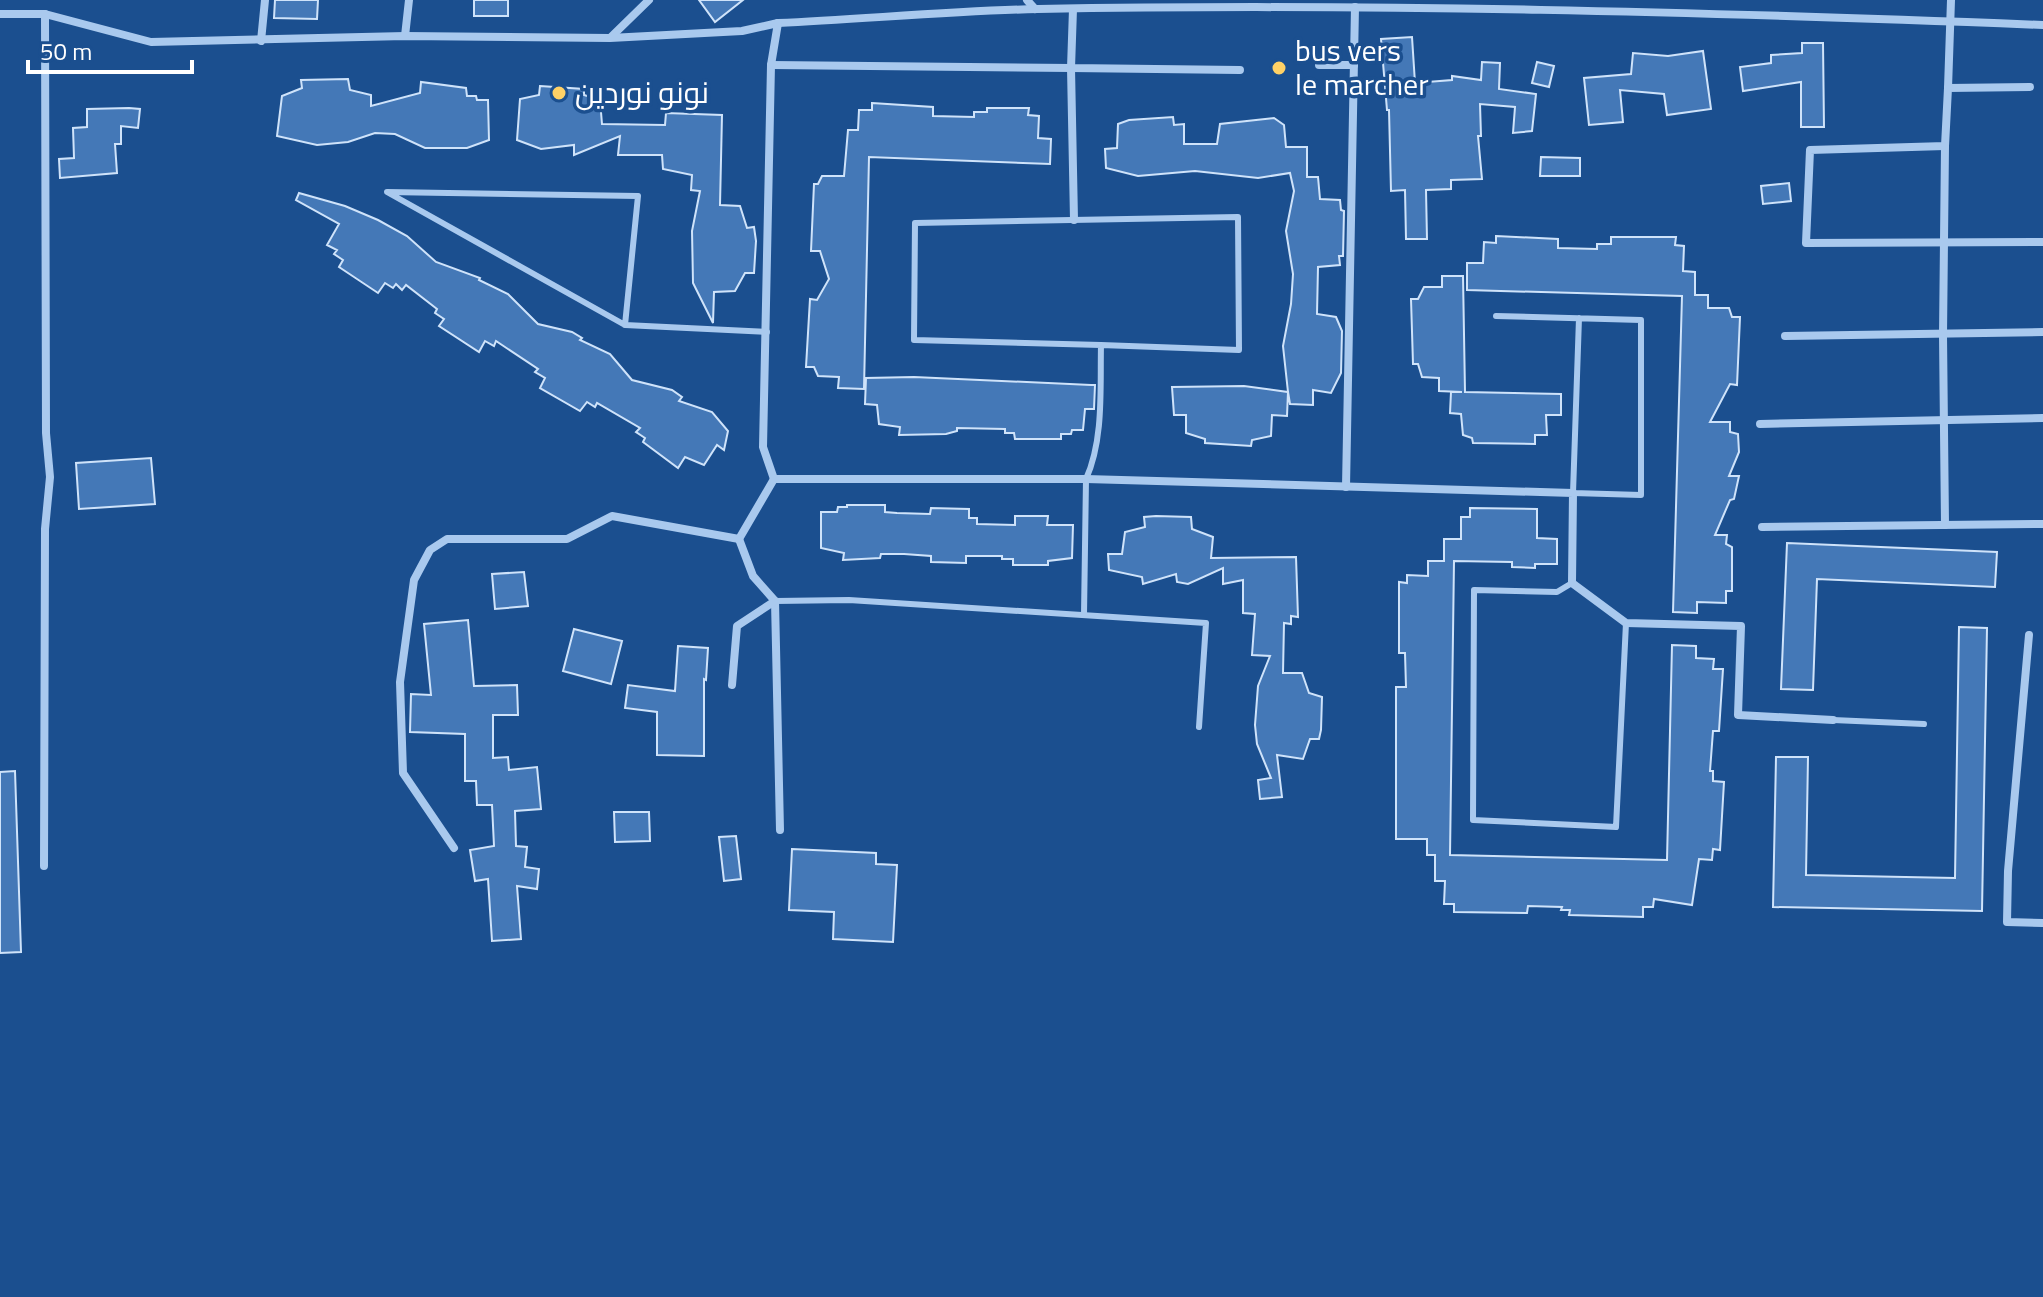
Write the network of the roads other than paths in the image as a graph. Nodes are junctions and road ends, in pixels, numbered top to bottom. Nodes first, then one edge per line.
1 (265, 0) edge
2 (409, 0) edge
3 (649, 0) edge
4 (1027, 0) edge
5 (1741, 0) edge
6 (1951, 0) edge
7 (1533, 5) edge
8 (1355, 7) junction
9 (1035, 9) junction
10 (1073, 9) junction
11 (1741, 13) junction
12 (0, 14) edge
13 (45, 14) junction
14 (1951, 22) junction
15 (778, 23) junction
16 (2043, 25) edge
17 (405, 36) junction
18 (610, 38) junction
19 (261, 41) junction
20 (771, 65) junction
21 (1319, 65) dead end
22 (1354, 65) junction
23 (1071, 68) junction
24 (1240, 70) dead end
25 (2030, 87) dead end
26 (1948, 88) junction
27 (1945, 146) junction
28 (1074, 220) junction
29 (2043, 242) edge
30 (1943, 244) junction
31 (1496, 316) dead end
32 (1579, 318) junction
33 (625, 325) junction
34 (767, 332) junction
35 (2043, 332) edge
36 (1943, 335) junction
37 (1785, 336) dead end
38 (1101, 345) junction
39 (2043, 418) edge
40 (1944, 421) junction
41 (1760, 424) dead end
42 (774, 479) junction
43 (1086, 479) junction
44 (1346, 487) junction
45 (1573, 493) junction
46 (2043, 524) edge
47 (1945, 525) junction
48 (1762, 527) dead end
49 (739, 539) junction
50 (1572, 583) junction
51 (775, 601) junction
52 (1084, 615) junction
53 (1626, 623) junction
54 (2029, 635) dead end
55 (732, 685) dead end
56 (1833, 720) joint
57 (1924, 724) dead end
58 (1199, 727) dead end
59 (780, 830) dead end
60 (454, 848) dead end
61 (44, 866) dead end
62 (2043, 923) edge

1 - 19 street
2 - 17 street
3 - 18 street
4 - 9 street
5 - 11 street
6 - 14 street
7 - 8 street
7 - 11 street
8 - 10 street
8 - 22 street
9 - 10 street
9 - 15 street
10 - 23 street
11 - 14 street
12 - 13 street
13 - 19 street
13 - 61 street
14 - 16 street
14 - 26 street
15 - 18 street
15 - 20 street
17 - 18 street
17 - 19 street
20 - 23 street
20 - 34 street
21 - 22 street
22 - 44 street
23 - 24 street
23 - 28 street
25 - 26 street
26 - 27 street
27 - 30 street
27 - 30 street
28 - 38 lane
28 - 38 lane
29 - 30 street
30 - 36 street
31 - 32 lane
32 - 45 lane
32 - 45 lane
33 - 33 lane
33 - 34 lane
34 - 42 street
35 - 36 street
36 - 37 street
36 - 40 street
38 - 43 lane
39 - 40 street
40 - 41 street
40 - 47 street
42 - 43 street
42 - 49 street
43 - 44 street
43 - 52 lane
44 - 45 street
45 - 50 street
46 - 47 street
47 - 48 street
49 - 51 street
49 - 60 street
50 - 53 street
50 - 53 lane
51 - 52 lane
51 - 55 street
51 - 59 street
52 - 58 lane
53 - 56 street
54 - 62 street
56 - 57 lane

